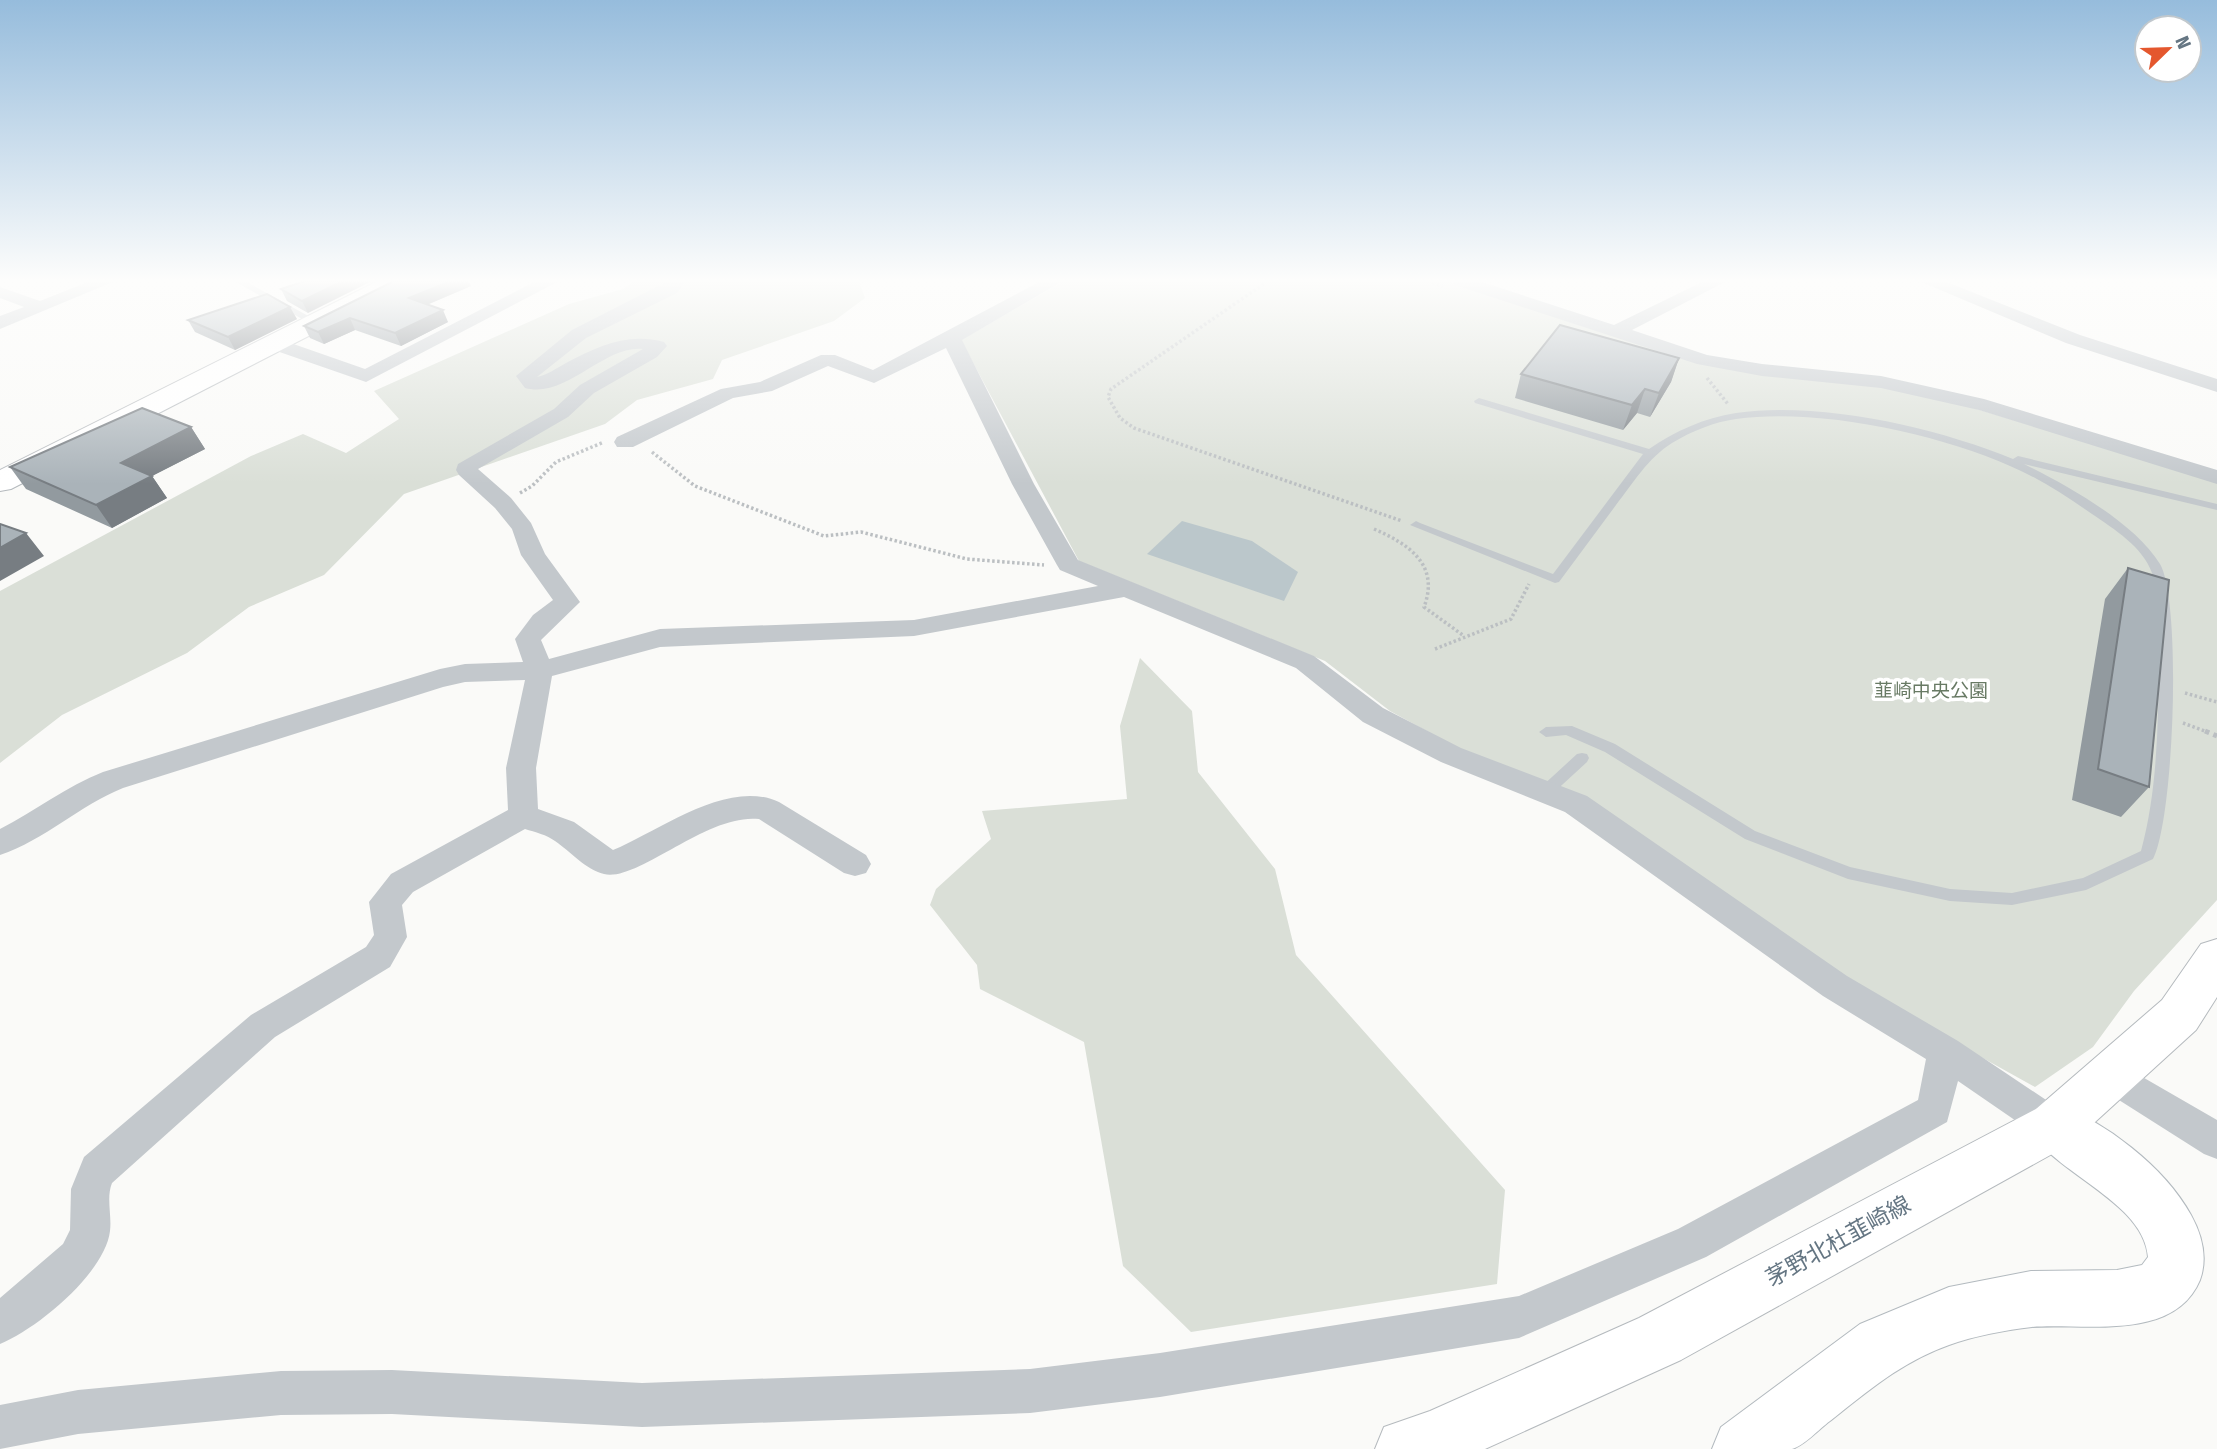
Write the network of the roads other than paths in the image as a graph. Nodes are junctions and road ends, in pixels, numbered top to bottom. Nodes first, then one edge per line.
1 (266, 349) edge
2 (288, 349) edge
3 (419, 349) edge
4 (561, 349) edge
5 (609, 349) edge
6 (654, 349) edge
7 (939, 349) edge
8 (949, 349) edge
9 (1669, 349) edge
10 (2102, 349) edge
11 (2217, 386) edge
12 (1479, 401) dead end
13 (625, 442) road end
14 (1969, 447) junction
15 (1650, 453) junction
16 (2217, 477) edge
17 (0, 482) edge
18 (2217, 507) edge
19 (1416, 525) road end
20 (1123, 589) junction
21 (540, 670) junction
22 (1546, 732) dead end
23 (1582, 758) dead end
24 (1545, 792) junction
25 (523, 816) junction
26 (0, 844) edge
27 (855, 864) dead end
28 (2217, 958) edge
29 (1945, 1052) junction
30 (2113, 1076) junction
31 (2054, 1126) junction
32 (2217, 1141) edge
33 (0, 1323) edge
34 (0, 1427) edge
35 (1406, 1449) edge
36 (1743, 1449) edge

1 - 17 main road
2 - 3 street
4 - 5 street
6 - 21 street
7 - 13 street
8 - 20 street
9 - 16 street
10 - 11 street
12 - 15 lane
14 - 15 lane
14 - 18 lane
14 - 22 lane
15 - 19 lane
20 - 21 street
20 - 24 street
21 - 25 street
21 - 26 street
23 - 24 lane
24 - 29 street
25 - 27 street
25 - 33 street
28 - 30 main road, 茅野北杜韮崎線
29 - 31 street
29 - 34 street
30 - 31 main road, 茅野北杜韮崎線
30 - 32 street
31 - 35 main road, 茅野北杜韮崎線
31 - 36 main road

